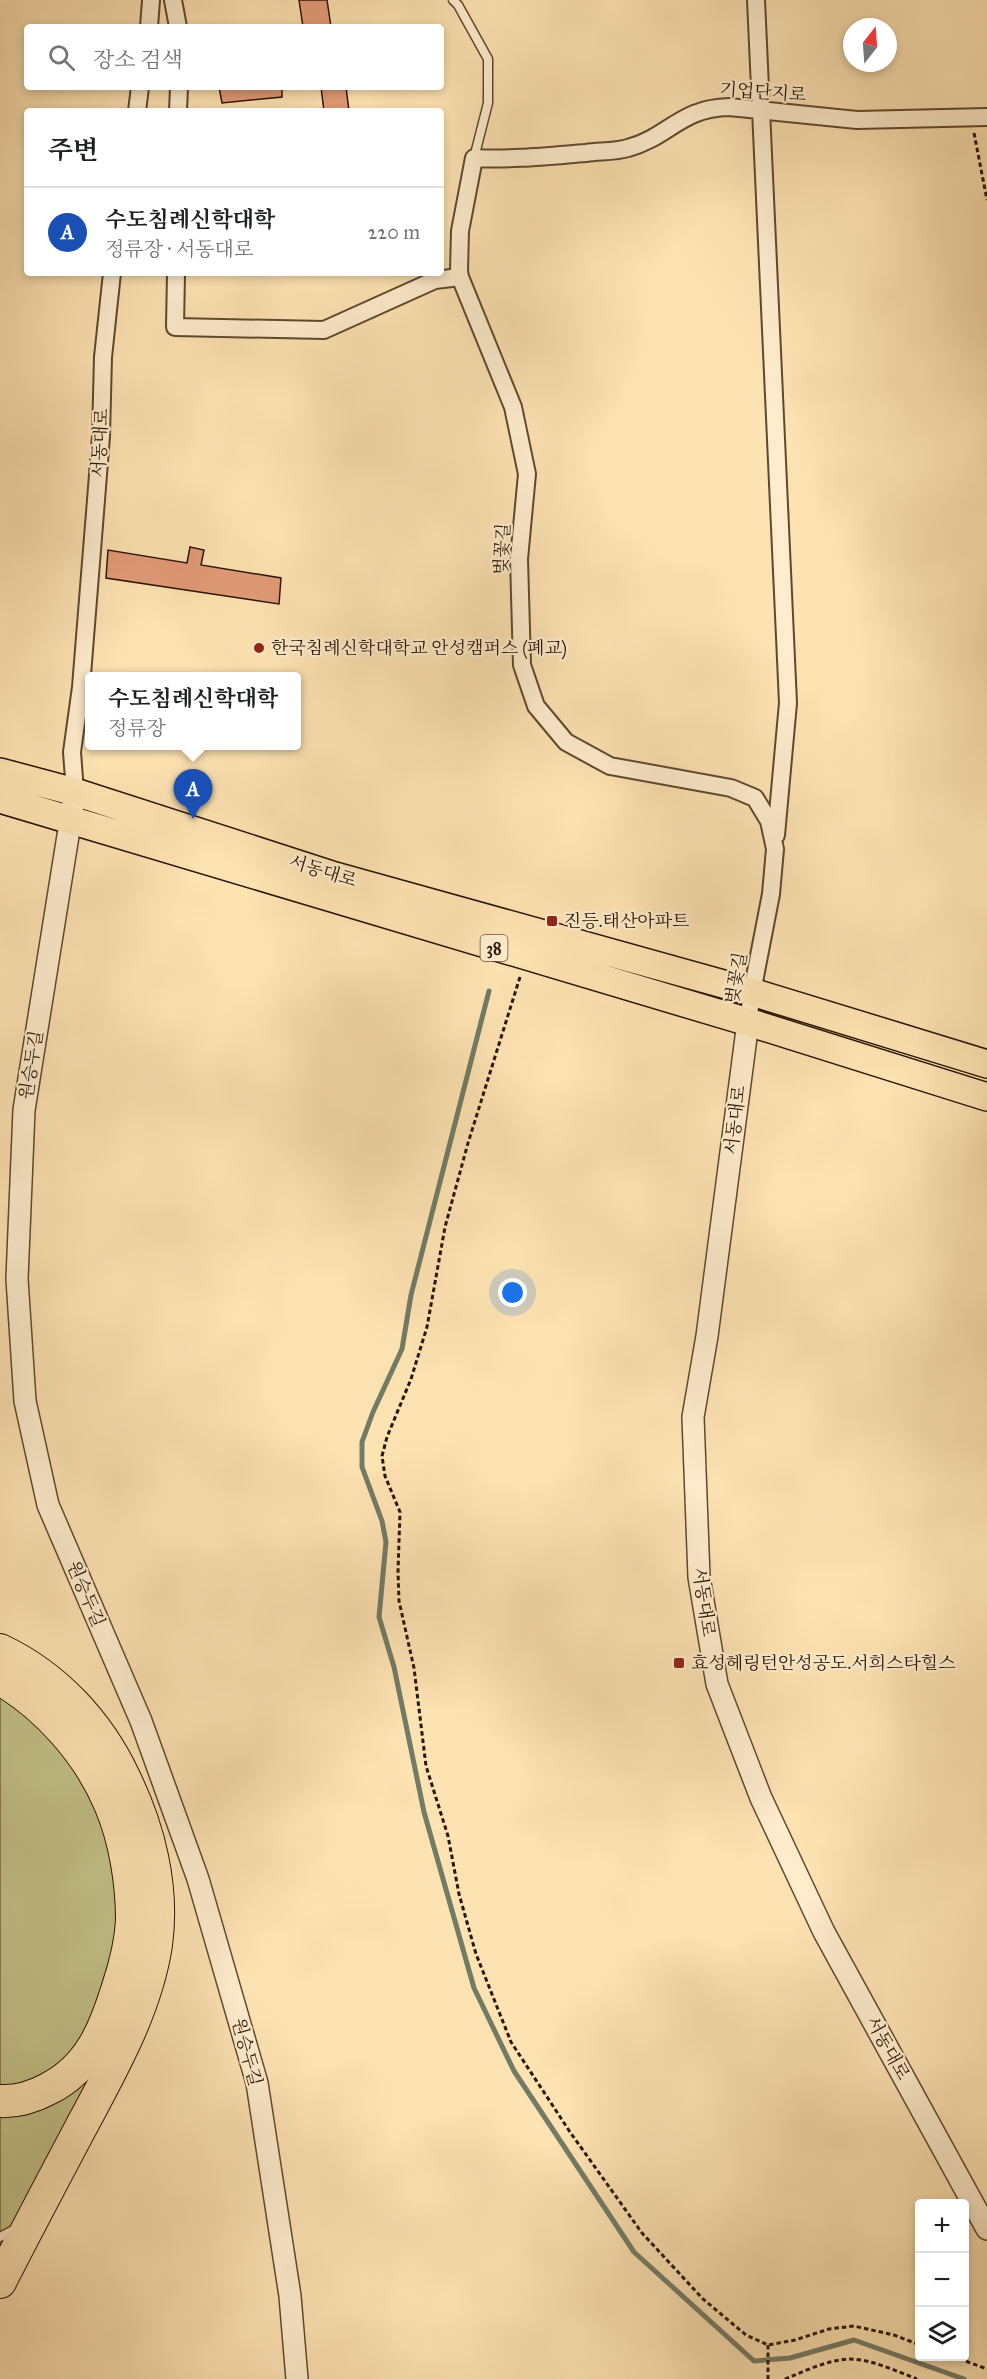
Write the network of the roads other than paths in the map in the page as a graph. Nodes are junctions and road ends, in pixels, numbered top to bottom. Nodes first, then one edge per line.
1 (151, 0) edge
2 (173, 0) edge
3 (453, 0) edge
4 (756, 0) edge
5 (149, 24) edge
6 (177, 24) edge
7 (140, 90) edge
8 (179, 90) edge
9 (137, 108) edge
10 (178, 108) edge
11 (761, 110) junction
12 (979, 116) edge
13 (474, 158) junction
14 (112, 276) edge
15 (176, 276) edge
16 (460, 276) junction
17 (0, 772) edge
18 (75, 792) junction
19 (0, 799) edge
20 (72, 820) junction
21 (775, 849) junction
22 (752, 992) junction
23 (748, 1022) junction
24 (987, 1064) edge
25 (987, 1097) edge
26 (0, 1650) edge
27 (0, 1679) edge
28 (0, 2101) edge
29 (32, 2220) junction
30 (987, 2229) edge
31 (0, 2237) edge
32 (0, 2282) edge
33 (297, 2379) edge

1 - 5 street
2 - 6 street
3 - 13 lane
4 - 11 street
7 - 9 street
8 - 10 street
11 - 12 street, 기업단지로
11 - 13 street, 기업단지로
11 - 21 street
13 - 16 street
14 - 18 street, 서동대로
15 - 16 street
16 - 21 street, 벚꽃길
17 - 18 main road, 서동대로 / 38
18 - 20 street, 원승두길
18 - 22 main road, 서동대로 / 38
19 - 20 main road, 서동대로 / 38
20 - 23 main road, 서동대로 / 38
20 - 33 street, 원승두길
21 - 22 street, 벚꽃길
22 - 23 street, 벚꽃길
22 - 24 main road, 서동대로 / 38
23 - 25 main road, 서동대로 / 38
23 - 30 street, 서동대로
26 - 29 highway
27 - 28 highway
29 - 31 lane
29 - 32 highway

